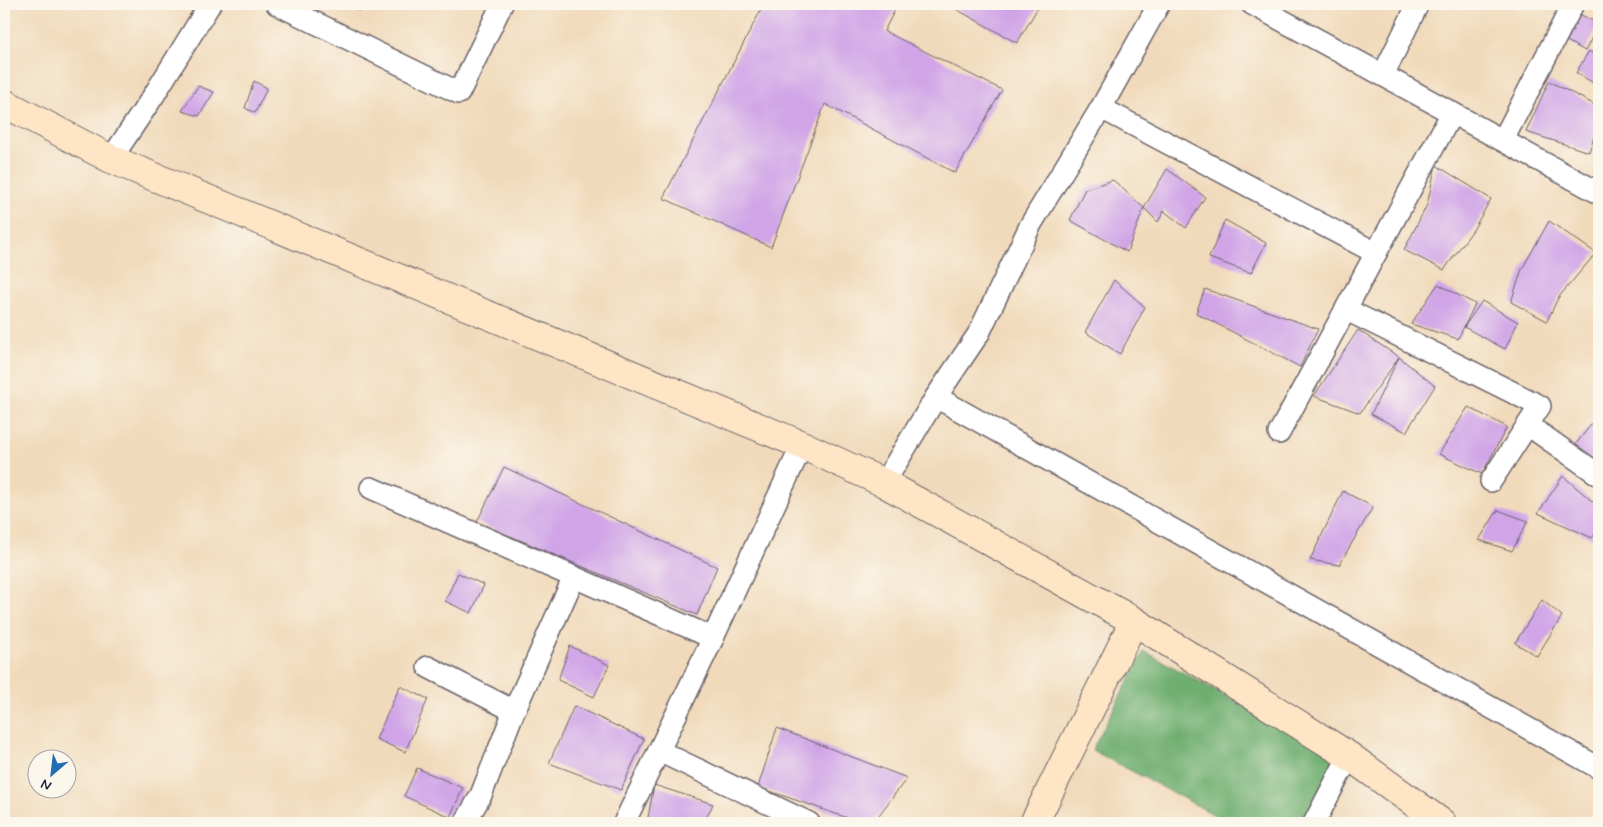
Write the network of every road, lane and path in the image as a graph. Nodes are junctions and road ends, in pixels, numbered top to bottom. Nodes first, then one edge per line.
1 (210, 4) edge
2 (276, 4) edge
3 (502, 4) edge
4 (1159, 4) edge
5 (1252, 4) edge
6 (1418, 4) edge
7 (1573, 4) edge
8 (1383, 75) junction
9 (4, 103) edge
10 (1101, 108) junction
11 (1452, 113) junction
12 (1503, 140) junction
13 (111, 159) junction
14 (1599, 193) edge
15 (1376, 253) junction
16 (1346, 310) junction
17 (936, 397) junction
18 (1528, 425) junction
19 (1279, 432) dead end
20 (802, 445) junction
21 (1599, 475) edge
22 (1492, 481) dead end
23 (884, 484) junction
24 (370, 488) dead end
25 (574, 577) junction
26 (1134, 622) junction
27 (713, 638) junction
28 (428, 667) dead end
29 (514, 711) junction
30 (659, 751) junction
31 (1349, 756) junction
32 (1599, 768) edge
33 (803, 822) edge
34 (465, 823) edge
35 (624, 823) edge
36 (1034, 823) edge
37 (1314, 823) edge
38 (1442, 823) edge

1 - 13 street
2 - 3 street
4 - 10 street
5 - 8 street
6 - 8 street
7 - 12 street
8 - 11 street
9 - 13 street
10 - 15 street
10 - 17 street
11 - 12 street
11 - 15 street
12 - 14 street
13 - 20 street
15 - 16 street
16 - 18 street
16 - 19 street
17 - 23 street
17 - 32 street
18 - 21 street
18 - 22 street
20 - 23 street
20 - 27 street
23 - 26 street
24 - 25 street
25 - 27 street
25 - 29 street
26 - 31 street
26 - 36 street
27 - 30 street
28 - 29 street
29 - 34 street
30 - 33 street
30 - 35 street
31 - 37 street
31 - 38 street

